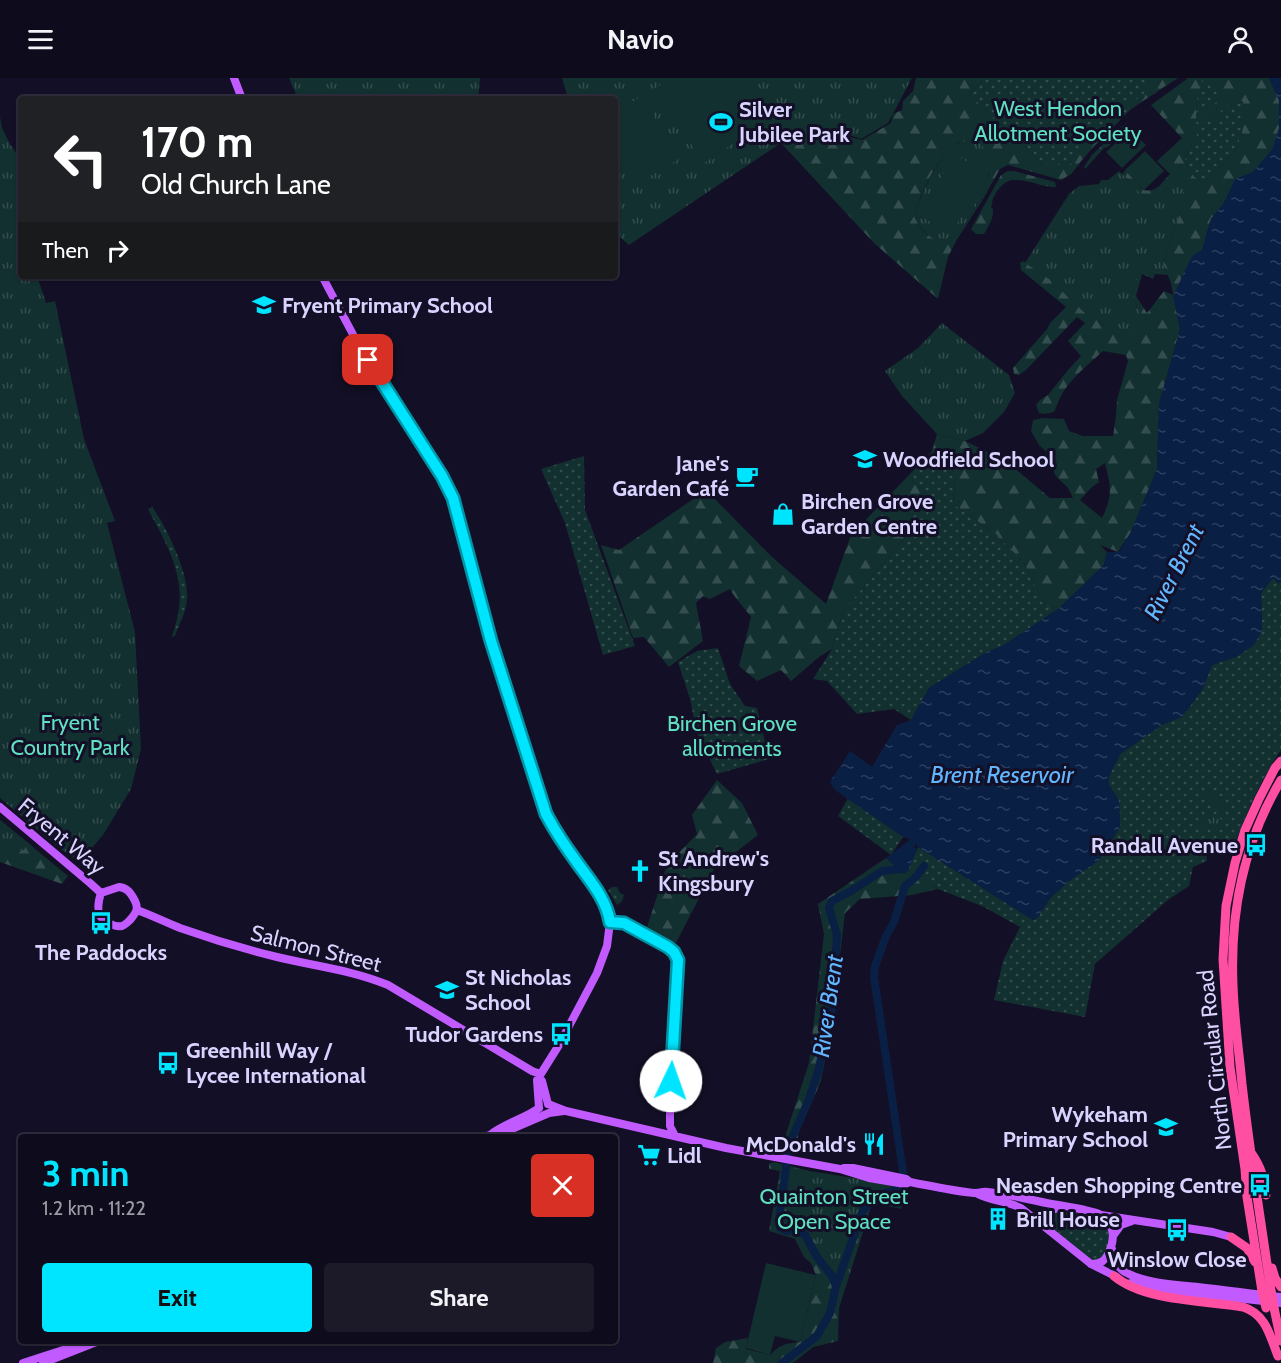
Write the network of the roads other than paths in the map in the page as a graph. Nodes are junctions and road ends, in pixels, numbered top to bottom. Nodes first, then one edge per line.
1 (234, 78) edge
2 (241, 96) edge
3 (324, 279) edge
4 (1281, 761) edge
5 (1281, 780) edge
6 (0, 807) edge
7 (101, 893) junction
8 (137, 910) junction
9 (610, 922) junction
10 (540, 1074) junction
11 (545, 1108) junction
12 (498, 1134) edge
13 (675, 1136) junction
14 (1251, 1152) junction
15 (976, 1193) junction
16 (1266, 1195) dead end
17 (1065, 1206) junction
18 (1101, 1215) junction
19 (1134, 1221) junction
20 (1252, 1223) junction
21 (1263, 1231) junction
22 (1053, 1234) junction
23 (1113, 1236) junction
24 (1231, 1237) junction
25 (1112, 1247) junction
26 (1091, 1264) junction
27 (1114, 1276) junction
28 (1281, 1287) edge
29 (1265, 1288) junction
30 (1281, 1297) edge
31 (1274, 1307) edge
32 (1281, 1327) edge
33 (1281, 1341) edge
34 (78, 1344) edge
35 (92, 1344) edge
36 (1279, 1360) edge
37 (51, 1361) edge
38 (23, 1363) edge
39 (43, 1363) edge

1 - 2 main road
3 - 9 main road
4 - 20 highway, North Circular Road
5 - 14 highway, North Circular Road
6 - 7 main road, Fryent Way
7 - 8 main road
7 - 8 main road
8 - 10 main road, Salmon Street
9 - 10 main road
9 - 13 main road
10 - 11 main road
11 - 12 main road
11 - 13 main road
13 - 15 main road
14 - 16 highway
14 - 21 highway, North Circular Road
15 - 17 main road
15 - 22 main road
17 - 18 main road
17 - 22 main road
18 - 19 main road
18 - 23 main road
19 - 23 main road
19 - 24 main road
20 - 24 highway
20 - 29 highway, North Circular Road
21 - 28 highway
21 - 29 highway, North Circular Road
22 - 26 main road
23 - 25 main road
24 - 29 highway
25 - 26 main road
25 - 30 main road
26 - 27 main road
27 - 31 main road
27 - 36 highway
29 - 31 highway, North Circular Road, bridge
31 - 32 highway
31 - 33 highway, North Circular Road
31 - 36 highway, North Circular Road
34 - 38 main road
35 - 37 main road
37 - 39 main road

